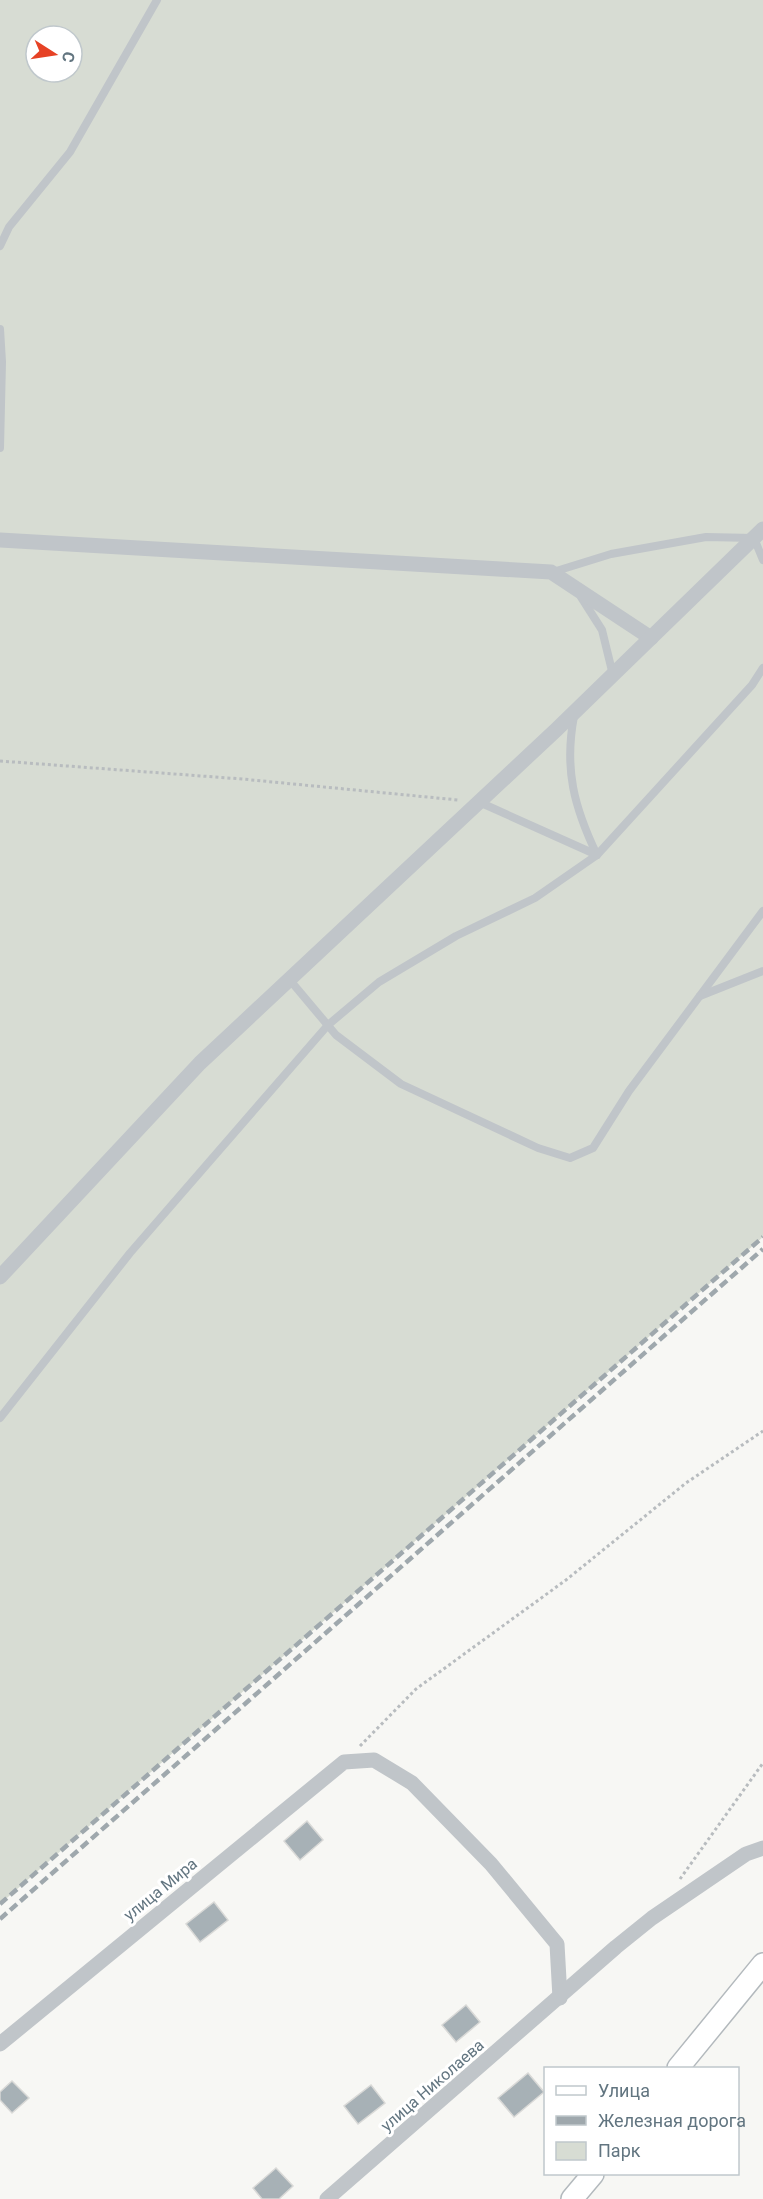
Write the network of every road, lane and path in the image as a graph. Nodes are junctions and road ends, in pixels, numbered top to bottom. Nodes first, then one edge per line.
1 (157, 0) edge
2 (0, 246) edge
3 (0, 329) edge
4 (0, 448) edge
5 (758, 534) edge
6 (0, 540) edge
7 (763, 560) edge
8 (551, 572) junction
9 (575, 588) junction
10 (651, 638) junction
11 (763, 668) edge
12 (613, 675) junction
13 (574, 712) junction
14 (0, 761) edge
15 (478, 802) junction
16 (597, 855) junction
17 (763, 911) edge
18 (763, 971) edge
19 (289, 979) junction
20 (699, 997) junction
21 (328, 1025) junction
22 (0, 1277) edge
23 (0, 1418) edge
24 (763, 1431) edge
25 (344, 1762) junction
26 (763, 1763) edge
27 (763, 1848) edge
28 (680, 1879) dead end
29 (763, 1964) edge
30 (560, 1998) junction
31 (0, 2044) edge
32 (679, 2067) edge
33 (591, 2175) edge
34 (327, 2199) edge
35 (572, 2199) edge

1 - 2 lane
3 - 4 lane
5 - 7 lane
5 - 8 lane
5 - 10 street
6 - 8 street
8 - 9 street
9 - 10 street
9 - 12 lane
10 - 12 street
11 - 16 lane
12 - 13 street
13 - 15 street
13 - 16 lane
14 - 15 path
15 - 16 lane
15 - 19 street
16 - 21 lane
17 - 20 lane
18 - 20 lane
19 - 21 lane
19 - 22 street
20 - 21 lane
21 - 23 lane
24 - 25 path
25 - 30 street
25 - 31 street, улица Мира
26 - 28 path
27 - 30 street, улица Николаева
29 - 32 street
30 - 34 street, улица Николаева
33 - 35 street

